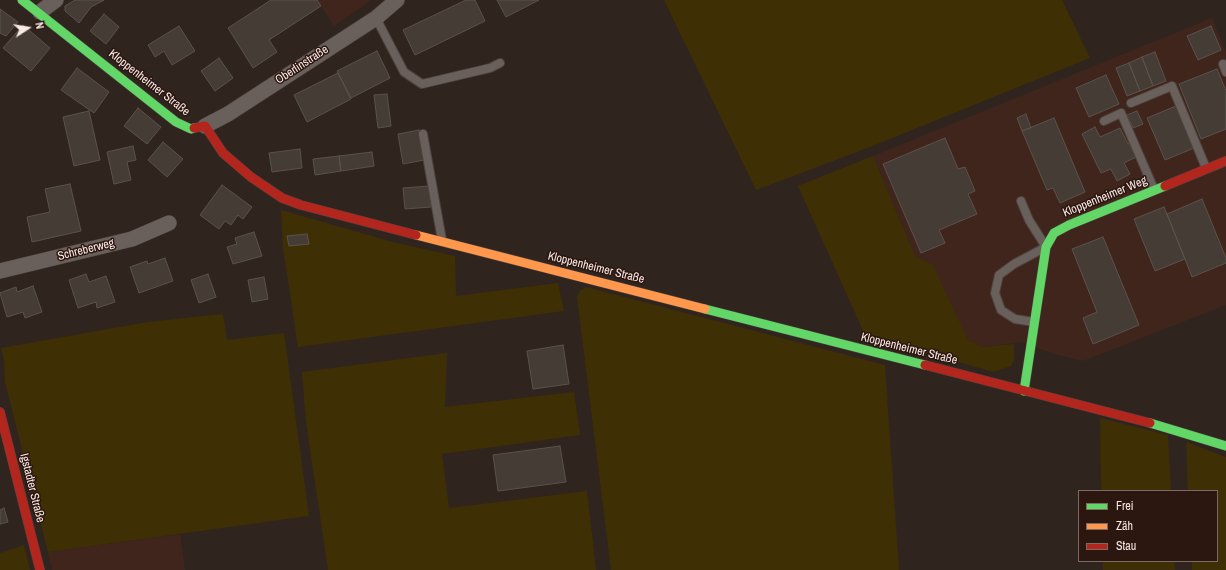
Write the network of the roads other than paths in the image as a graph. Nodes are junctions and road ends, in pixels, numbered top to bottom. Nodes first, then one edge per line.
1 (22, 0) edge
2 (56, 0) edge
3 (397, 0) edge
4 (40, 12) junction
5 (376, 18) junction
6 (500, 62) dead end
7 (1131, 103) dead end
8 (1104, 121) dead end
9 (205, 126) junction
10 (423, 134) dead end
11 (1226, 161) edge
12 (1206, 169) junction
13 (1155, 190) junction
14 (1021, 201) dead end
15 (169, 223) dead end
16 (442, 241) junction
17 (1046, 247) junction
18 (0, 271) edge
19 (1034, 322) junction
20 (1024, 390) junction
21 (0, 412) edge
22 (1226, 446) edge
23 (6, 461) edge
24 (40, 570) edge

1 - 4 street, Kloppenheimer Straße
2 - 4 street
3 - 5 street, Oberlinstraße
4 - 9 street, Kloppenheimer Straße
5 - 6 lane
5 - 9 street, Oberlinstraße
7 - 12 lane
8 - 13 lane
9 - 16 street, Kloppenheimer Straße
10 - 16 lane
11 - 12 street, Kloppenheimer Weg
12 - 13 street, Kloppenheimer Weg
13 - 17 street, Kloppenheimer Weg
14 - 17 lane
15 - 18 street, Schreberweg
16 - 20 street, Kloppenheimer Straße
17 - 19 street, Kloppenheimer Weg
17 - 19 lane
19 - 20 street, Kloppenheimer Weg
20 - 22 street, Kloppenheimer Straße
21 - 23 street, Igstadter Straße
23 - 24 street, Igstadter Straße

